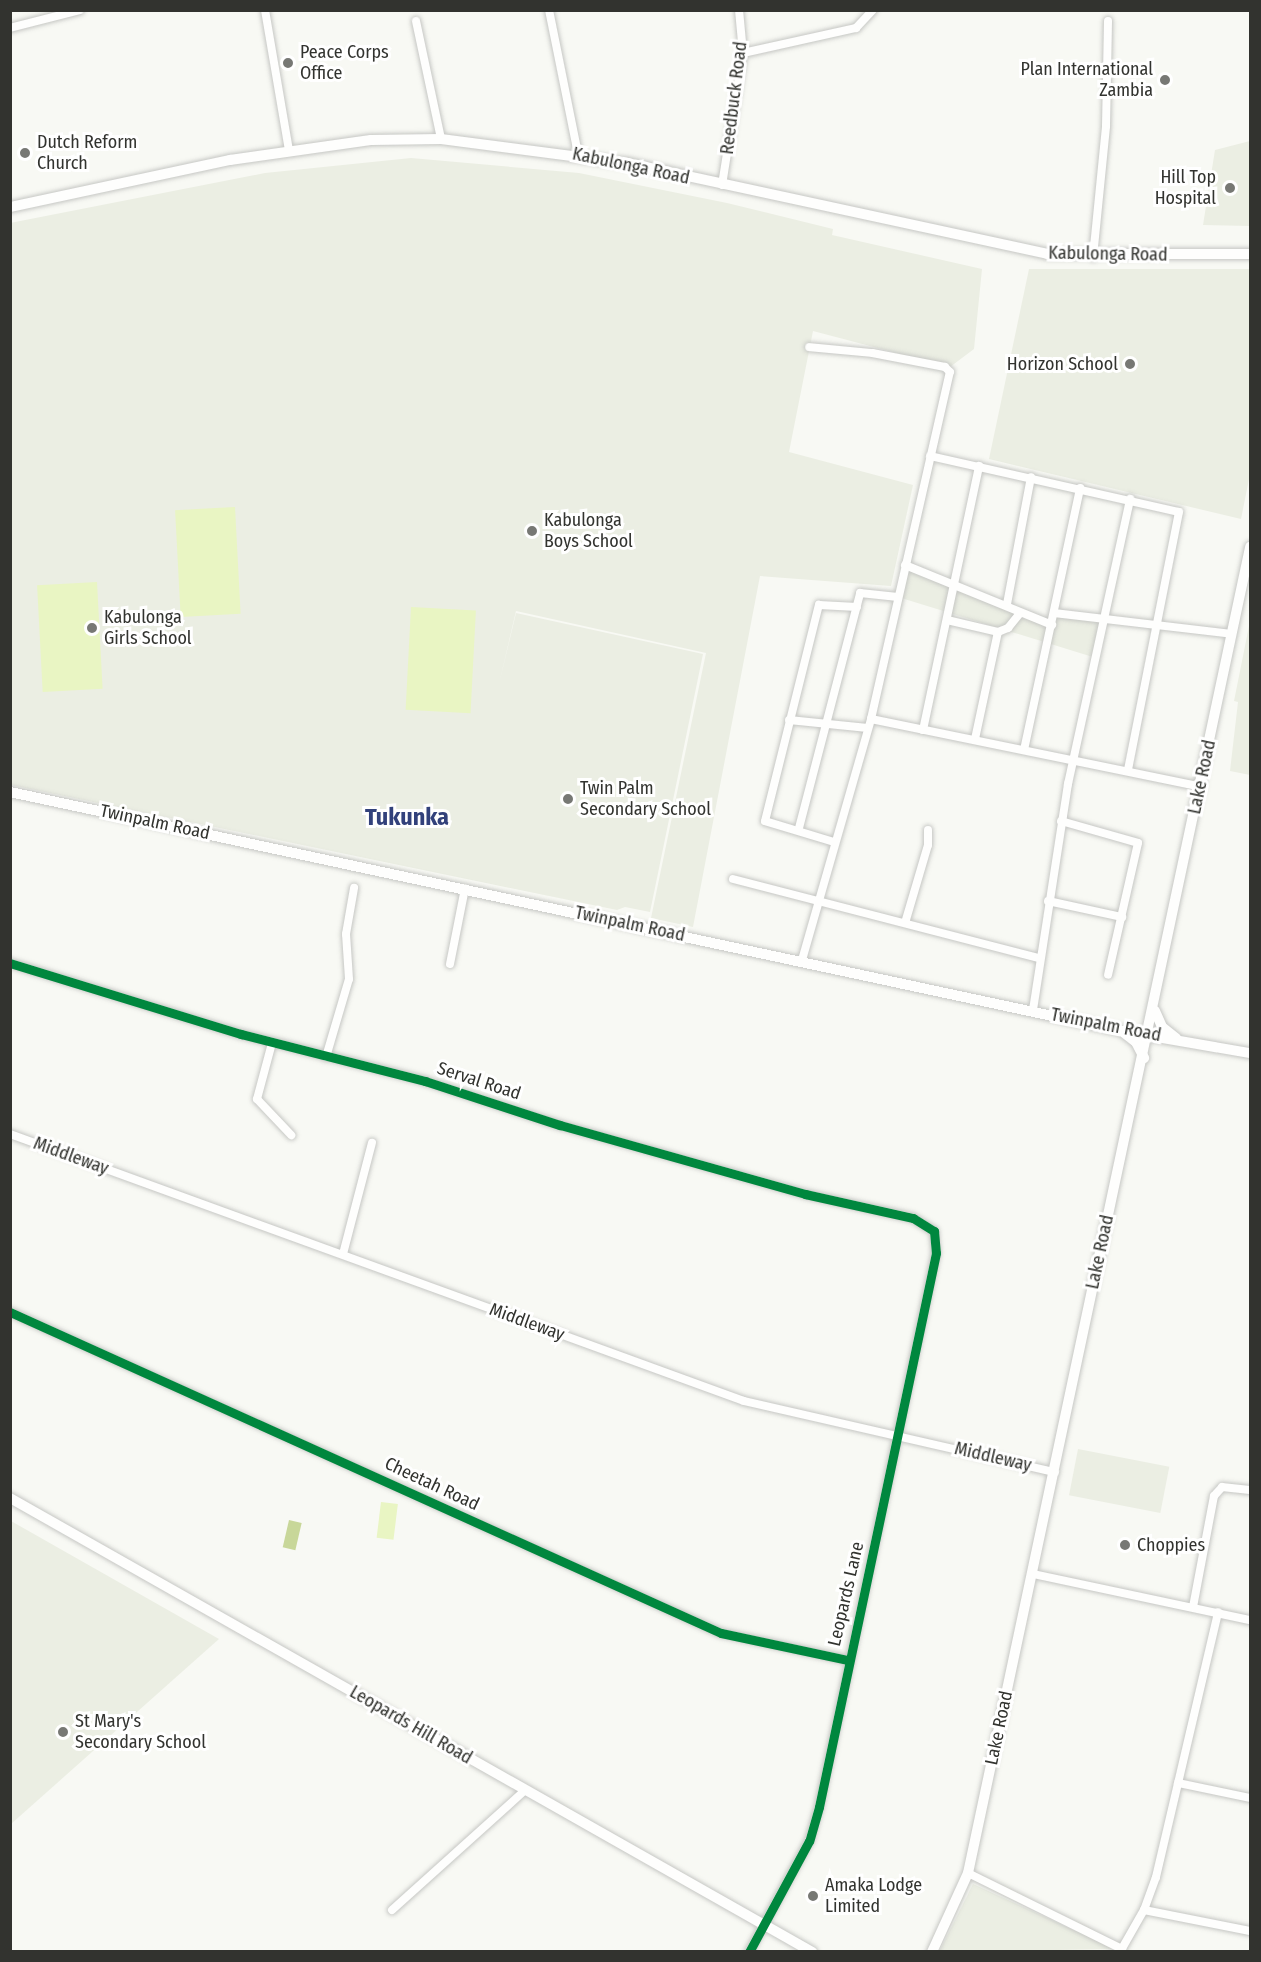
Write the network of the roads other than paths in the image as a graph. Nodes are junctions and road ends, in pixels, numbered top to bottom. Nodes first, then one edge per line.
1 (80, 10) edge
2 (265, 10) edge
3 (549, 10) edge
4 (739, 10) edge
5 (873, 10) edge
6 (416, 21) dead end
7 (1108, 21) dead end
8 (10, 28) edge
9 (743, 53) junction
10 (441, 139) junction
11 (289, 151) junction
12 (578, 154) junction
13 (722, 185) junction
14 (10, 207) edge
15 (1251, 254) edge
16 (1093, 257) junction
17 (808, 347) dead end
18 (930, 456) junction
19 (979, 466) junction
20 (1031, 477) junction
21 (1080, 488) junction
22 (1130, 499) junction
23 (1251, 547) edge
24 (905, 565) junction
25 (955, 588) junction
26 (898, 597) junction
27 (1007, 604) junction
28 (857, 607) junction
29 (1020, 613) junction
30 (1054, 613) junction
31 (947, 620) junction
32 (1105, 620) junction
33 (1155, 623) junction
34 (1052, 624) junction
35 (998, 632) junction
36 (1232, 634) junction
37 (789, 720) junction
38 (869, 724) junction
39 (825, 726) junction
40 (923, 730) junction
41 (975, 740) junction
42 (1024, 750) junction
43 (1075, 760) junction
44 (1128, 770) junction
45 (1201, 787) junction
46 (10, 792) edge
47 (1061, 821) junction
48 (798, 828) junction
49 (928, 830) dead end
50 (834, 842) junction
51 (733, 879) dead end
52 (354, 888) dead end
53 (465, 888) junction
54 (818, 901) junction
55 (1048, 901) junction
56 (1122, 917) junction
57 (906, 923) junction
58 (1039, 958) junction
59 (802, 960) junction
60 (10, 963) edge
61 (450, 964) dead end
62 (1108, 975) dead end
63 (1033, 1010) junction
64 (1155, 1011) junction
65 (1122, 1031) junction
66 (1149, 1035) junction
67 (1176, 1038) junction
68 (272, 1043) junction
69 (1251, 1053) edge
70 (326, 1057) junction
71 (1144, 1059) junction
72 (10, 1134) edge
73 (291, 1135) dead end
74 (372, 1143) dead end
75 (934, 1232) joint
76 (343, 1254) junction
77 (10, 1312) edge
78 (897, 1437) junction
79 (1055, 1472) junction
80 (1251, 1490) edge
81 (10, 1498) edge
82 (1033, 1574) junction
83 (1192, 1607) junction
84 (1218, 1612) junction
85 (1251, 1620) edge
86 (848, 1660) junction
87 (1178, 1783) junction
88 (524, 1791) junction
89 (1251, 1798) edge
90 (968, 1873) junction
91 (392, 1910) dead end
92 (1144, 1910) junction
93 (764, 1926) junction
94 (1251, 1931) edge
95 (1121, 1950) edge
96 (749, 1952) edge
97 (812, 1952) edge
98 (932, 1952) edge

1 - 8 street
2 - 11 street
3 - 12 street
4 - 9 street, Reedbuck Road
5 - 9 street
6 - 10 street
7 - 16 street
9 - 13 street, Reedbuck Road
10 - 11 main road, Kabulonga Road
10 - 12 main road, Kabulonga Road
11 - 14 main road, Kabulonga Road
12 - 13 main road, Kabulonga Road
13 - 16 main road, Kabulonga Road
15 - 16 main road, Kabulonga Road
17 - 18 street
18 - 19 street
18 - 24 street
19 - 20 street
19 - 25 street
20 - 21 street
20 - 27 street
21 - 22 street
21 - 30 street
22 - 32 street
22 - 33 street
23 - 36 main road, Lake Road
24 - 25 street
24 - 26 street
25 - 27 street
25 - 31 street
26 - 28 street
26 - 38 street
27 - 29 street
28 - 37 street
28 - 39 street
29 - 34 street
29 - 35 street
30 - 32 street
30 - 34 street
31 - 35 street
31 - 40 street
32 - 33 street
32 - 43 street
33 - 36 street
33 - 44 street
34 - 42 street
35 - 41 street
36 - 45 main road, Lake Road
37 - 39 street
37 - 48 street
38 - 39 street
38 - 40 street
38 - 50 street
39 - 48 street
40 - 41 street
41 - 42 street
42 - 43 street
43 - 44 street
43 - 47 street
44 - 45 street
45 - 64 main road, Lake Road
46 - 53 main road, Twinpalm Road
47 - 55 street
47 - 56 street
48 - 50 street
49 - 57 street
50 - 54 street
51 - 54 street
52 - 70 street
53 - 59 main road, Twinpalm Road
53 - 61 street
54 - 57 street
54 - 59 street
55 - 56 street
55 - 58 street
56 - 62 street
57 - 58 street
58 - 63 street
59 - 63 main road, Twinpalm Road
60 - 68 street, Serval Road
63 - 65 main road, Twinpalm Road
64 - 66 main road, Lake Road
64 - 67 main road
65 - 66 main road, Twinpalm Road
65 - 71 main road
66 - 67 main road, Twinpalm Road
66 - 71 main road, Lake Road
67 - 69 main road, Twinpalm Road
68 - 70 street, Serval Road
68 - 73 street
70 - 75 street, Serval Road
71 - 79 main road, Lake Road
72 - 76 street, Middleway
74 - 76 street
75 - 78 street, Leopards Lane
76 - 78 street, Middleway
77 - 86 street, Cheetah Road
78 - 79 street, Middleway
78 - 86 street, Leopards Lane
79 - 82 main road, Lake Road
80 - 83 street
81 - 88 main road, Leopards Hill Road
82 - 83 street
82 - 90 main road, Lake Road
83 - 84 street
84 - 85 street
84 - 87 street
86 - 93 street, Leopards Lane
87 - 89 street
87 - 92 street
88 - 91 street
88 - 93 main road, Leopards Hill Road
90 - 95 street
90 - 98 main road, Lake Road
92 - 94 street
92 - 95 street
93 - 96 street, Leopards Lane
93 - 97 main road, Leopards Hill Road

